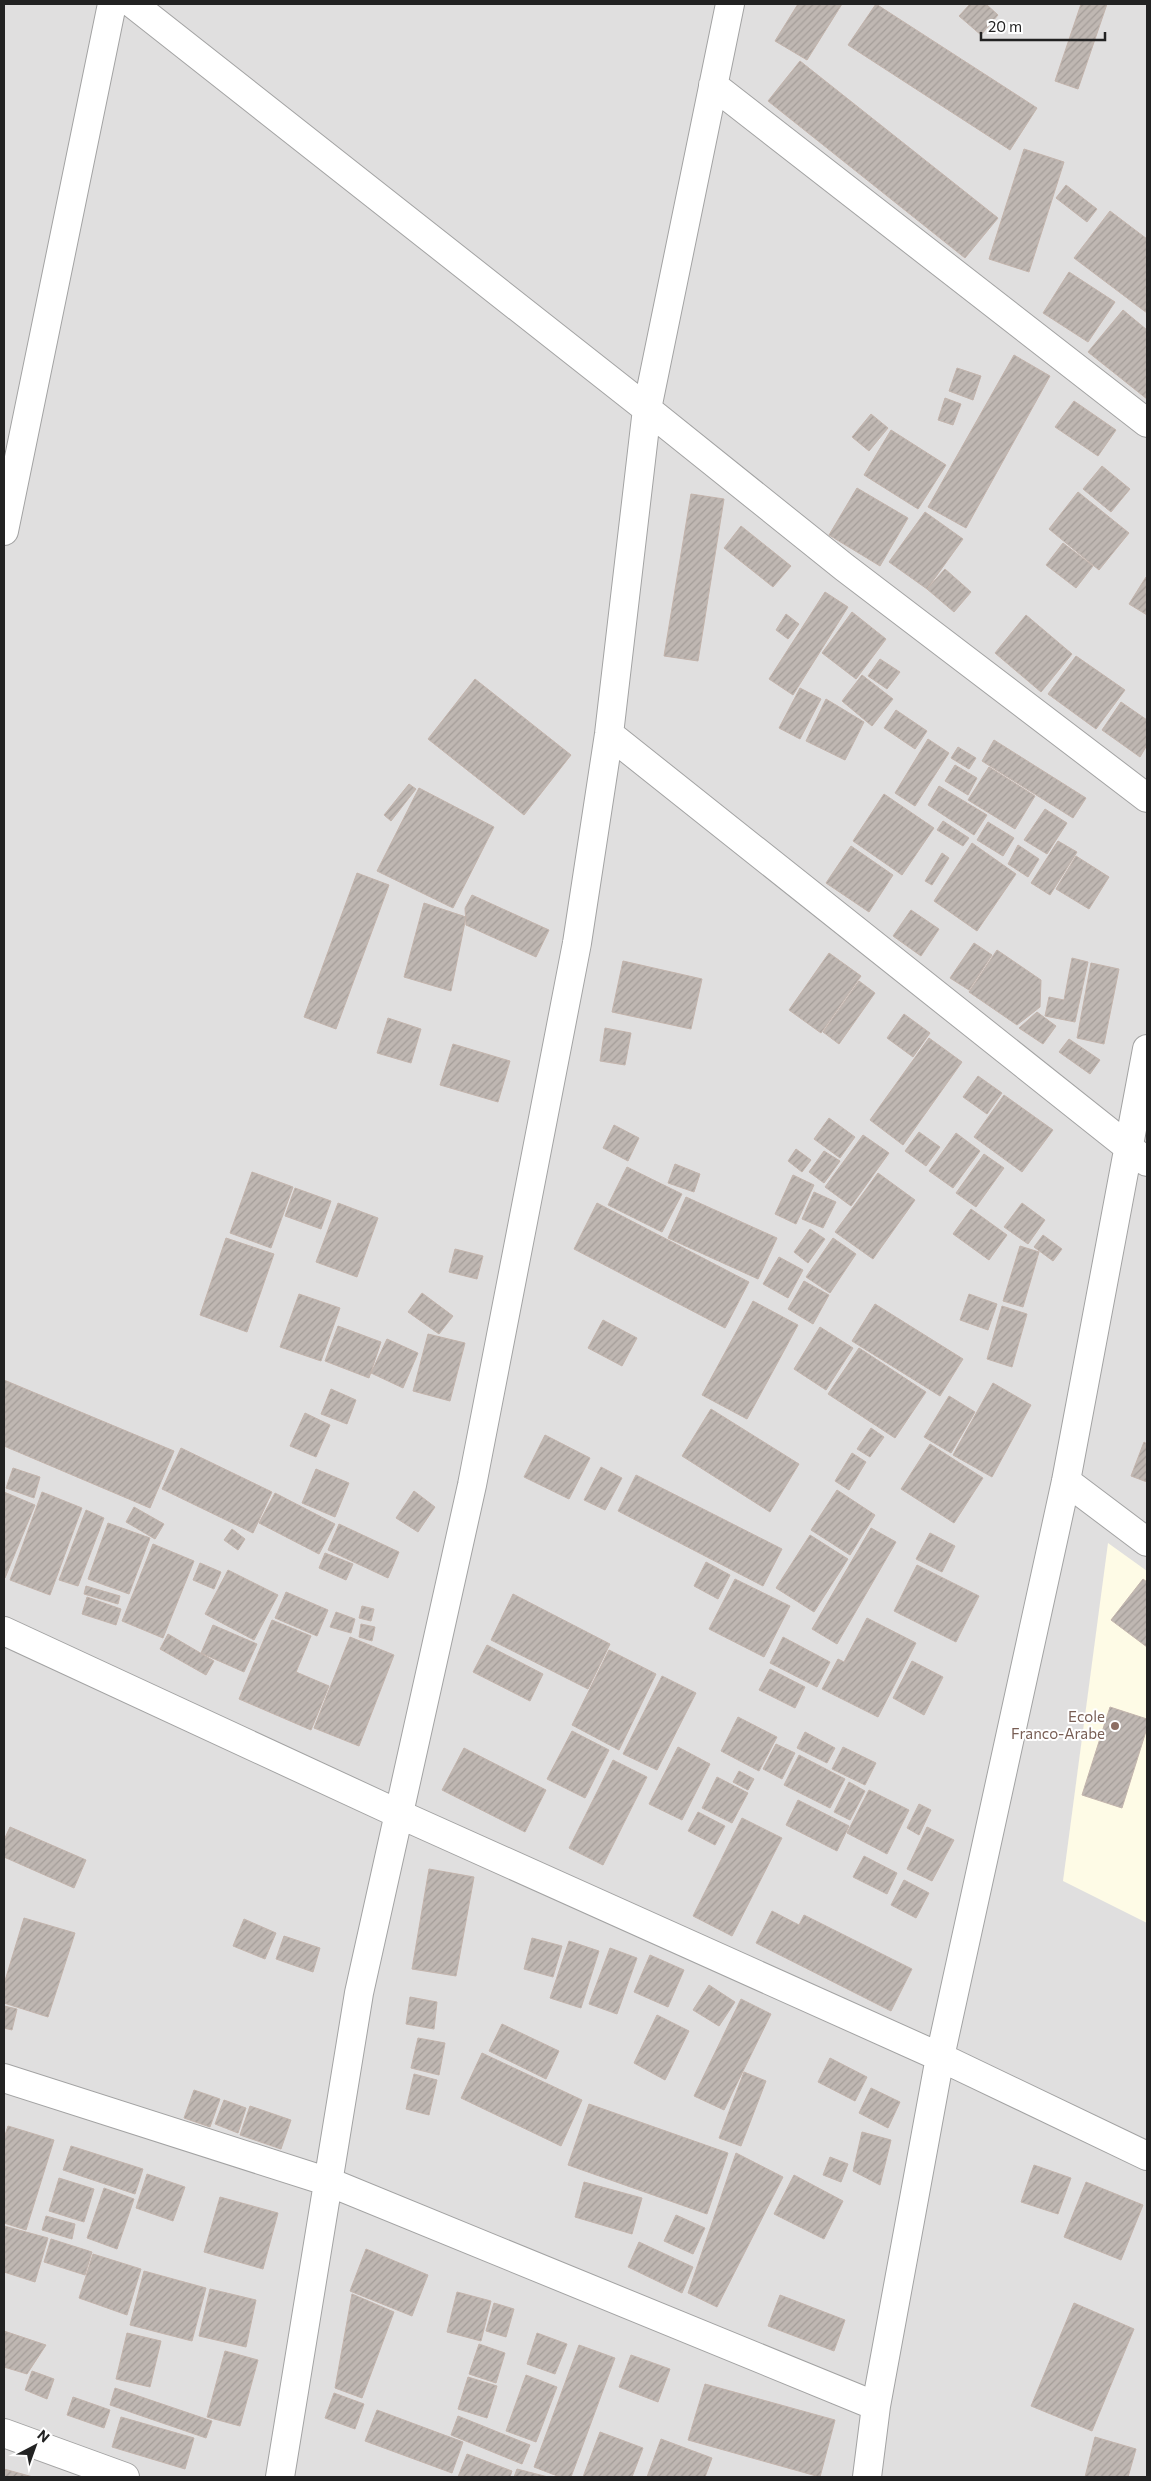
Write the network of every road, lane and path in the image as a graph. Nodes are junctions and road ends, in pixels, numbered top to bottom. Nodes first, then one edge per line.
1 (112, 4) edge
2 (133, 4) edge
3 (730, 4) edge
4 (713, 85) junction
5 (647, 409) junction
6 (1147, 423) edge
7 (4, 531) edge
8 (609, 734) junction
9 (1147, 798) edge
10 (1147, 1049) edge
11 (1138, 1155) edge
12 (1066, 1481) junction
13 (1147, 1542) edge
14 (4, 1631) edge
15 (399, 1814) junction
16 (940, 2057) junction
17 (4, 2078) edge
18 (1147, 2156) edge
19 (329, 2182) junction
20 (876, 2406) junction
21 (4, 2433) edge
22 (126, 2477) edge
23 (280, 2477) edge
24 (867, 2477) edge

1 - 7 street
2 - 5 street
3 - 4 street
4 - 5 street
4 - 6 street
5 - 8 street
5 - 9 street
8 - 11 street
8 - 15 street
10 - 11 street
11 - 12 street
12 - 13 street
12 - 16 street
14 - 15 street
15 - 16 street
15 - 19 street
16 - 18 street
16 - 20 street
17 - 19 street
19 - 20 street
19 - 23 street
20 - 24 street
21 - 22 street

